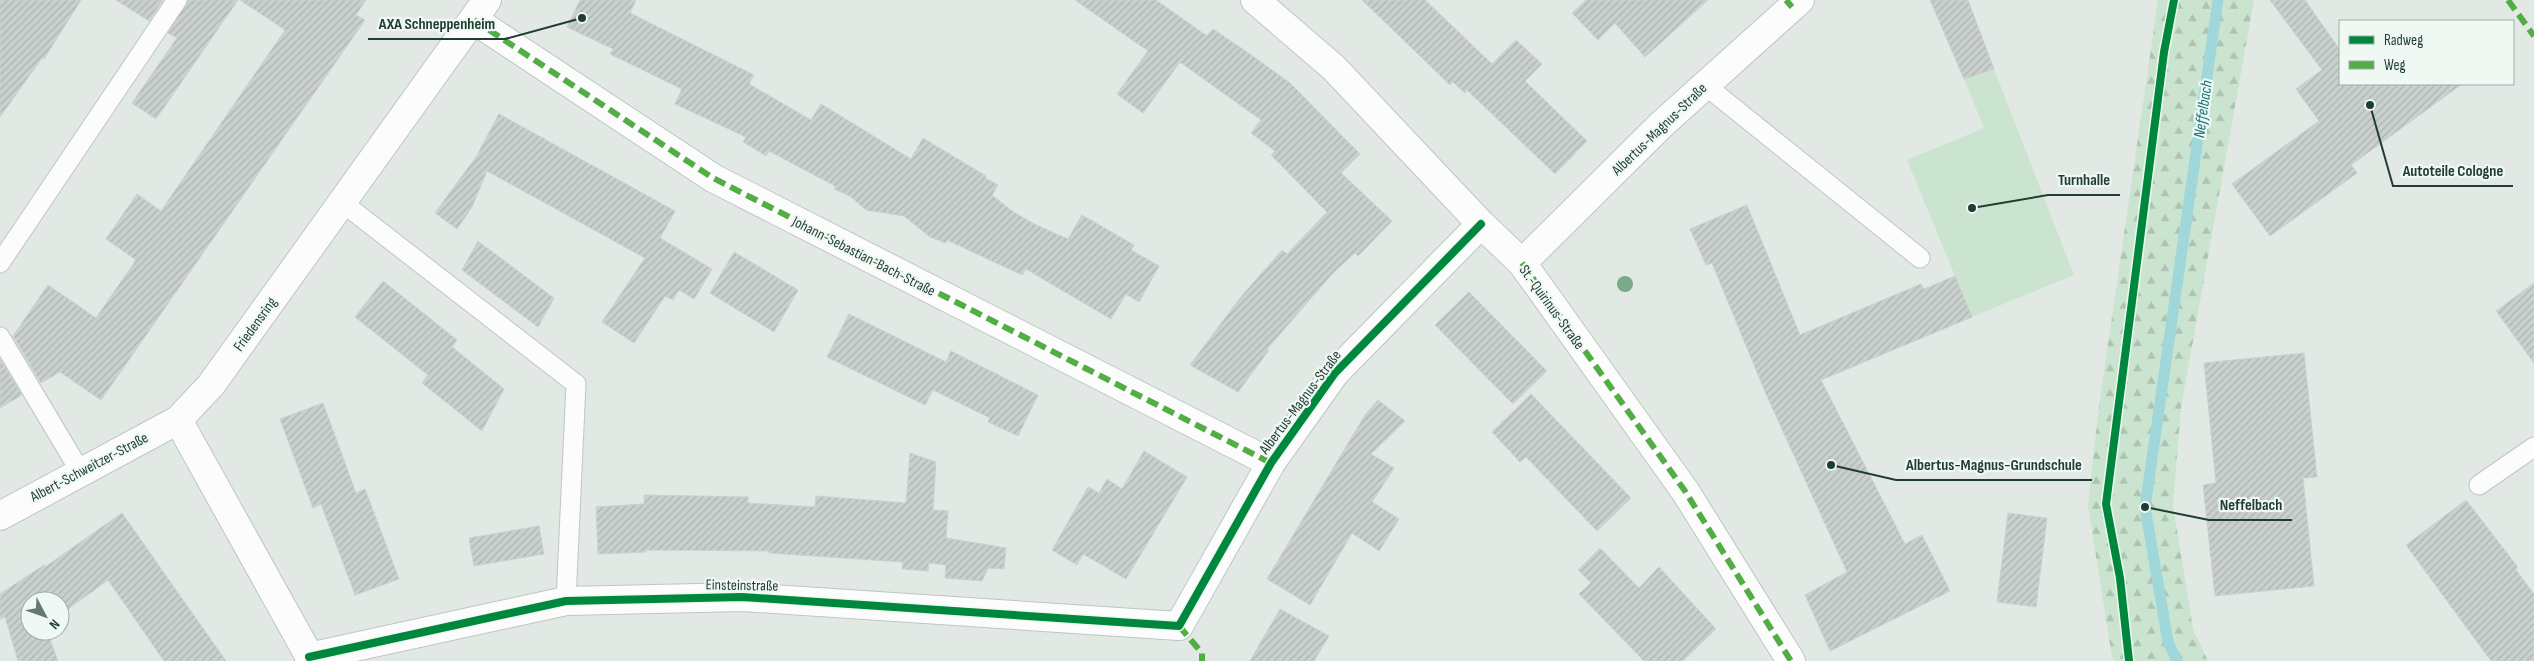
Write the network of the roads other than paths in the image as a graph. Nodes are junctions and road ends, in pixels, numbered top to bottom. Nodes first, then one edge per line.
1 (177, 0) edge
2 (1256, 0) edge
3 (1793, 2) edge
4 (481, 10) edge
5 (1704, 85) junction
6 (343, 203) junction
7 (1481, 224) junction
8 (1920, 258) dead end
9 (0, 263) edge
10 (1522, 263) junction
11 (0, 336) edge
12 (178, 420) junction
13 (2534, 447) edge
14 (1270, 463) junction
15 (80, 471) junction
16 (2479, 485) dead end
17 (0, 516) edge
18 (566, 601) junction
19 (1179, 626) joint
20 (310, 659) edge
21 (1791, 661) edge

1 - 9 lane
2 - 7 street, St.-Quirinus-Straße
3 - 5 street, Albertus-Magnus-Straße
4 - 6 street, Friedensring
4 - 14 street, Johann-Sebastian-Bach-Straße
5 - 8 lane
5 - 10 street, Albertus-Magnus-Straße
6 - 12 street, Friedensring
6 - 18 lane
7 - 10 street, St.-Quirinus-Straße
7 - 14 street, Albertus-Magnus-Straße
10 - 21 street, St.-Quirinus-Straße
11 - 15 lane
12 - 15 street, Albert-Schweitzer-Straße
12 - 20 street
13 - 16 lane
14 - 19 street, Albertus-Magnus-Straße
15 - 17 street, Albert-Schweitzer-Straße
18 - 19 street, Einsteinstraße
18 - 20 street, Einsteinstraße

